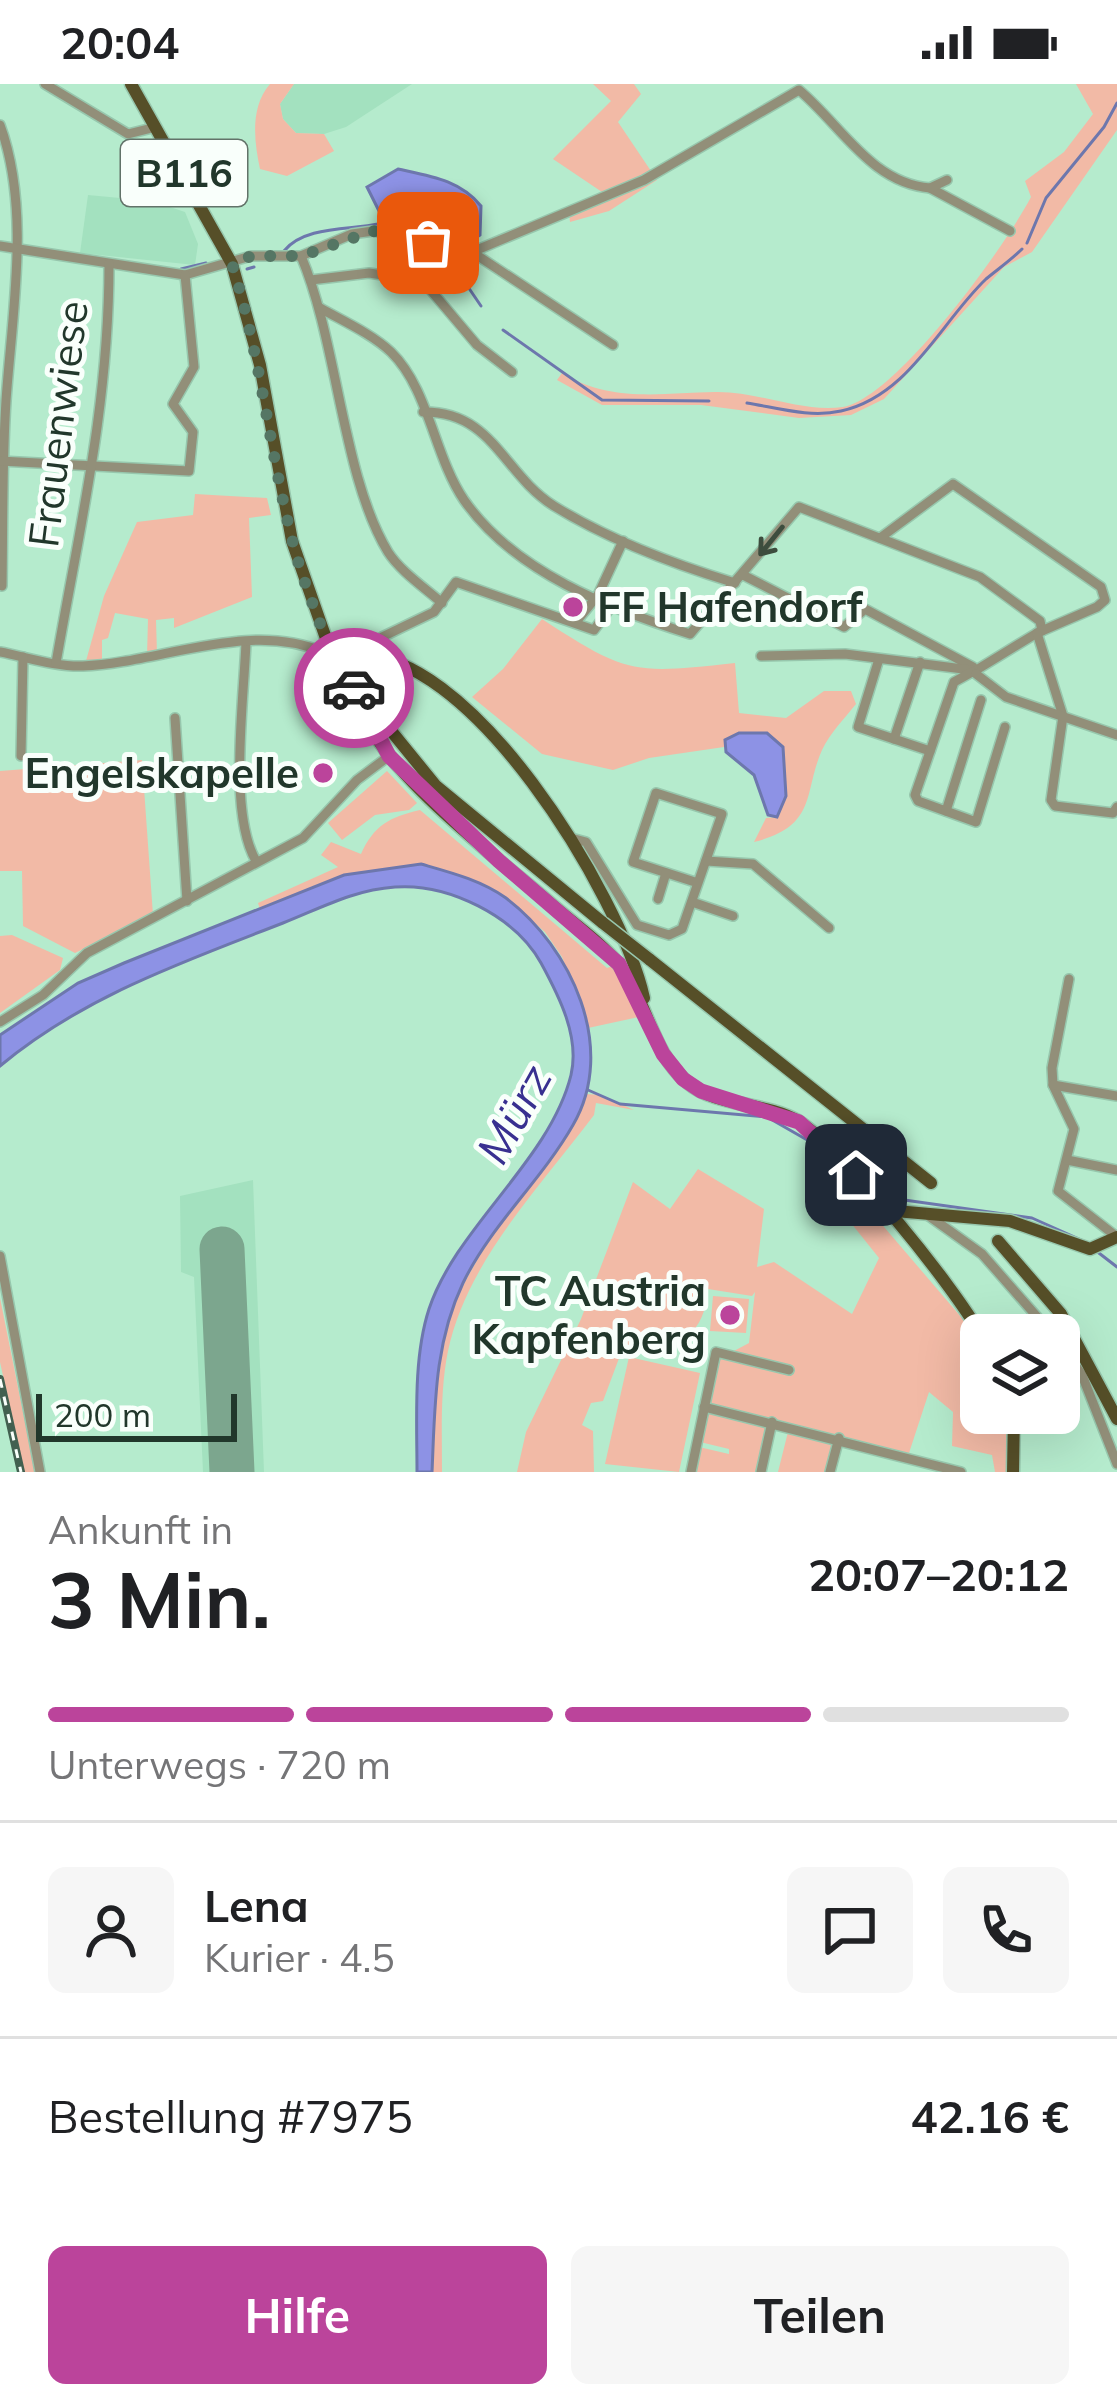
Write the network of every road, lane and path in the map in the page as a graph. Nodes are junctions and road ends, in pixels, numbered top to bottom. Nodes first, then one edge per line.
1 (45, 84) edge
2 (130, 84) edge
3 (795, 87) edge
4 (0, 125) edge
5 (158, 126) junction
6 (947, 180) dead end
7 (931, 188) junction
8 (1010, 231) dead end
9 (0, 246) edge
10 (16, 248) junction
11 (472, 252) junction
12 (301, 256) junction
13 (109, 264) junction
14 (232, 264) junction
15 (185, 275) junction
16 (311, 280) junction
17 (320, 308) junction
18 (613, 345) dead end
19 (512, 372) dead end
20 (423, 412) junction
21 (1, 461) edge
22 (94, 467) junction
23 (880, 538) junction
24 (623, 541) junction
25 (739, 579) junction
26 (2, 586) edge
27 (598, 595) junction
28 (442, 603) junction
29 (613, 604) junction
30 (576, 622) junction
31 (1040, 632) junction
32 (246, 642) junction
33 (326, 650) junction
34 (0, 652) edge
35 (375, 654) junction
36 (350, 656) junction
37 (761, 656) dead end
38 (23, 657) junction
39 (879, 658) junction
40 (920, 662) junction
41 (56, 663) junction
42 (974, 670) junction
43 (344, 673) junction
44 (362, 700) junction
45 (981, 700) dead end
46 (1063, 716) junction
47 (175, 718) dead end
48 (1005, 727) dead end
49 (1117, 735) edge
50 (894, 739) junction
51 (929, 751) junction
52 (21, 756) dead end
53 (389, 756) junction
54 (1117, 807) edge
55 (946, 812) junction
56 (571, 838) junction
57 (256, 861) junction
58 (706, 861) junction
59 (666, 873) junction
60 (698, 883) junction
61 (658, 899) dead end
62 (187, 902) junction
63 (692, 902) junction
64 (733, 916) dead end
65 (829, 928) dead end
66 (624, 959) junction
67 (1069, 980) dead end
68 (0, 1022) edge
69 (1053, 1085) junction
70 (1117, 1096) edge
71 (1067, 1160) junction
72 (1117, 1170) edge
73 (931, 1183) dead end
74 (884, 1210) junction
75 (929, 1216) junction
76 (1117, 1237) edge
77 (998, 1241) dead end
78 (0, 1256) edge
79 (965, 1314) edge
80 (1035, 1314) edge
81 (789, 1370) dead end
82 (1080, 1372) edge
83 (704, 1407) junction
84 (1117, 1419) edge
85 (772, 1422) junction
86 (1014, 1434) edge
87 (839, 1438) junction
88 (906, 1455) junction
89 (1117, 1464) edge
90 (961, 1471) edge
91 (40, 1472) edge
92 (691, 1472) edge
93 (761, 1472) edge
94 (830, 1472) edge
95 (902, 1472) edge
96 (1013, 1472) edge

1 - 5 street
2 - 5 main road, B116
3 - 7 street
3 - 11 street
4 - 10 street
5 - 14 main road, B116
6 - 7 street
7 - 8 street
9 - 10 street
10 - 13 street
10 - 21 street
11 - 12 street
11 - 18 street
12 - 14 street
12 - 16 street
13 - 15 street
13 - 22 street, Frauenwiese
14 - 15 street
14 - 33 main road, B116
15 - 22 street
16 - 17 street
16 - 19 street
17 - 20 street
17 - 28 street
20 - 24 street
20 - 27 street
21 - 22 street
21 - 26 street
22 - 41 street, Frauenwiese
23 -> 25 street
23 - 31 street
23 - 31 street
24 - 25 street
24 - 27 street
25 - 29 street
25 - 42 street
27 - 29 street
27 - 30 street
28 - 30 street
28 - 35 street
29 - 30 street
31 - 42 street
31 - 46 street
32 - 33 street
32 - 41 street
32 - 57 street
33 - 36 main road
33 - 43 main road, B116
34 - 38 street
35 - 36 main road
35 - 56 main road
36 - 43 main road
37 - 39 street
38 - 41 street
38 - 52 street
39 - 40 street
39 - 50 street
40 - 42 street
40 - 50 street
42 - 46 street
42 - 51 street
43 - 44 main road, B116
44 - 53 main road
44 - 73 main road, B116, bridge
45 - 55 street
46 - 49 street
46 - 54 street
47 - 62 street
48 - 55 street
50 - 51 street
51 - 55 street
53 - 57 street
53 - 66 main road
56 - 63 street
56 - 66 main road
57 - 62 street
58 - 59 street
58 - 60 street
58 - 65 street
59 - 60 street
59 - 61 street
60 - 63 street
62 - 68 street
63 - 64 street
66 - 74 main road
67 - 69 street
69 - 70 street
69 - 71 street
71 - 72 street
71 - 76 street
74 - 75 main road
74 - 79 main road
75 - 76 main road
75 - 80 street
77 - 84 main road
78 - 91 street
81 - 83 street
82 - 89 street
83 - 85 street
83 - 92 street
85 - 87 street
85 - 93 street
86 - 96 main road
87 - 88 street
87 - 94 street
88 - 90 street
88 - 95 street

